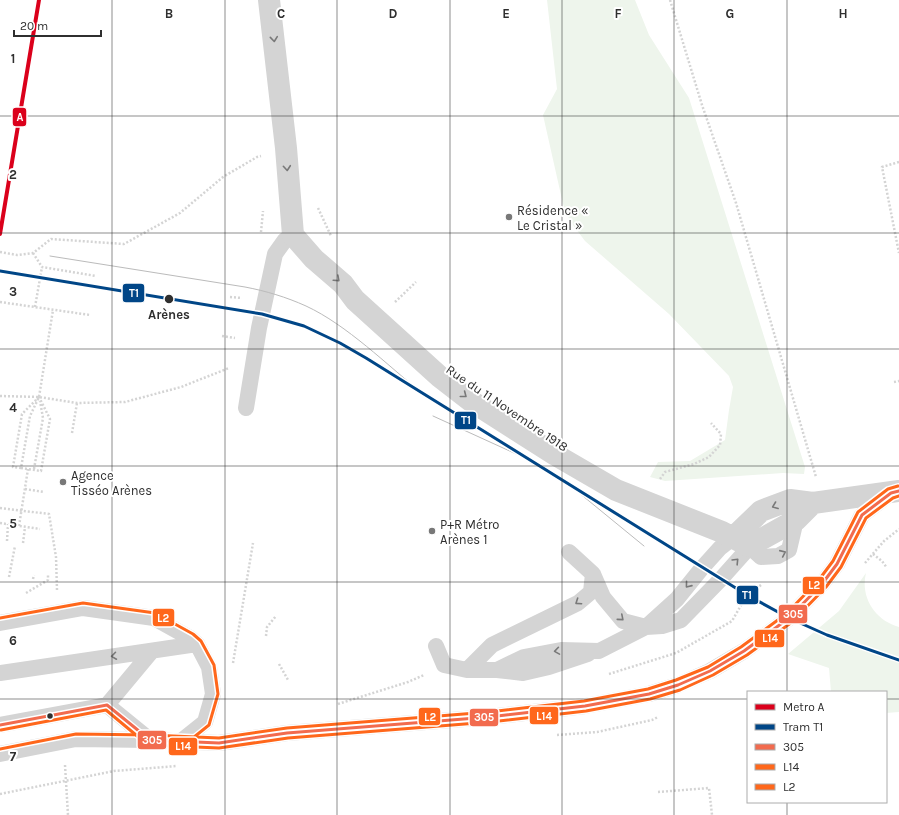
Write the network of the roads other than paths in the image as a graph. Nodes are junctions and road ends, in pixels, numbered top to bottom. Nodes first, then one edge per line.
1 (269, 0) edge
2 (293, 235) junction
3 (246, 408) dead end
4 (895, 492) edge
5 (813, 503) junction
6 (742, 541) junction
7 (569, 552) dead end
8 (592, 574) junction
9 (0, 623) edge
10 (646, 627) junction
11 (197, 644) junction
12 (436, 646) dead end
13 (152, 650) junction
14 (467, 670) junction
15 (0, 673) edge
16 (107, 705) junction
17 (0, 725) edge
18 (150, 740) junction
19 (180, 742) junction
20 (0, 754) edge

1 -> 2 street
2 - 3 lane
2 -> 6 street, Rue du 11 Novembre 1918
4 - 5 street
4 - 19 lane
6 -> 5 street
5 -> 6 street
6 -> 10 lane
10 -> 6 lane
7 - 8 lane
8 -> 10 lane
8 -> 14 lane
9 - 11 lane
10 -> 14 lane
11 - 13 lane
11 - 19 lane
12 - 14 lane
13 -> 15 lane
13 - 16 lane
16 - 17 lane
16 - 18 lane
18 - 19 lane
18 - 20 lane

